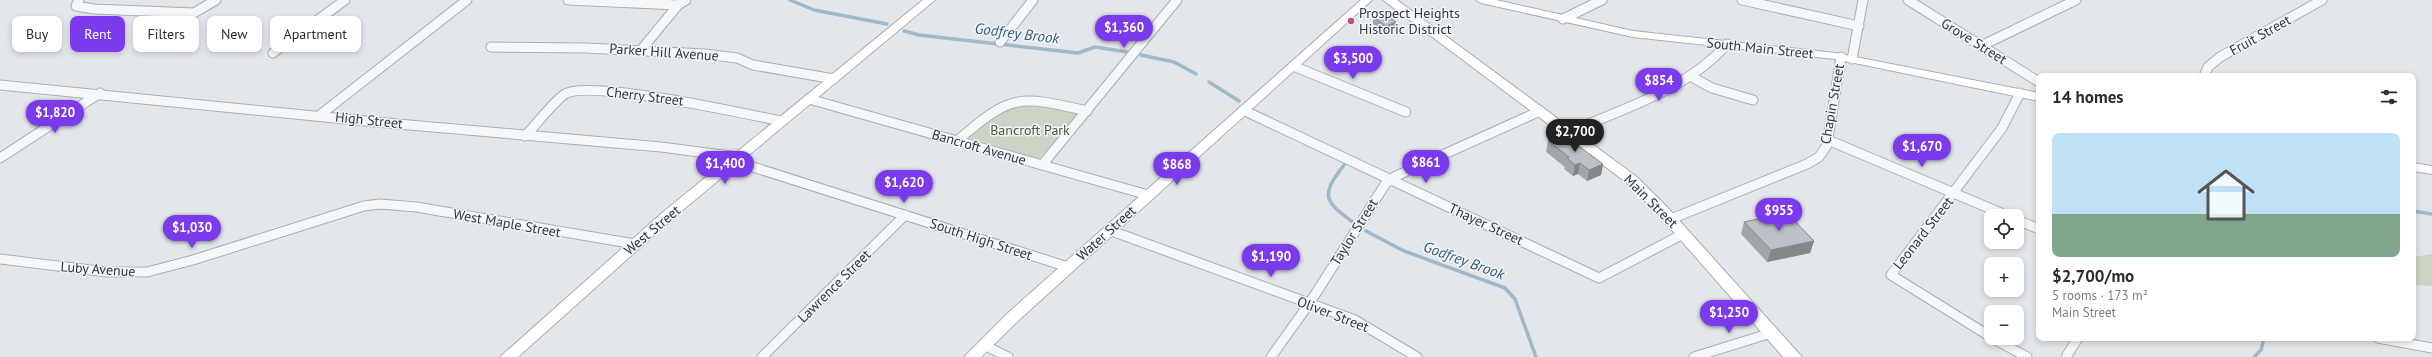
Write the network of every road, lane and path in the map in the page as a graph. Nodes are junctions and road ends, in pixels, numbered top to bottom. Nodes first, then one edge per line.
1 (216, 0) edge
2 (345, 0) edge
3 (467, 0) edge
4 (568, 0) edge
5 (686, 0) edge
6 (930, 0) edge
7 (1033, 0) edge
8 (1177, 0) edge
9 (1367, 0) edge
10 (1389, 0) edge
11 (1481, 0) edge
12 (1602, 0) edge
13 (1742, 0) edge
14 (1863, 0) edge
15 (1908, 0) edge
16 (2076, 0) edge
17 (2322, 0) edge
18 (78, 2) edge
19 (678, 5) junction
20 (1563, 19) junction
21 (1859, 26) junction
22 (1000, 42) dead end
23 (1727, 44) junction
24 (1981, 46) junction
25 (491, 47) dead end
26 (641, 50) junction
27 (273, 53) dead end
28 (1846, 58) junction
29 (1293, 66) junction
30 (2205, 73) edge
31 (1690, 76) junction
32 (834, 79) junction
33 (2036, 80) edge
34 (0, 85) edge
35 (100, 93) junction
36 (2020, 93) junction
37 (2036, 96) edge
38 (809, 99) junction
39 (1753, 100) dead end
40 (1243, 110) junction
41 (1087, 111) junction
42 (1540, 111) junction
43 (1406, 112) dead end
44 (320, 115) junction
45 (781, 121) junction
46 (1569, 132) junction
47 (524, 136) junction
48 (1828, 140) junction
49 (957, 141) junction
50 (0, 158) edge
51 (736, 159) junction
52 (1042, 165) junction
53 (2416, 167) edge
54 (2432, 170) edge
55 (1391, 179) junction
56 (1954, 193) junction
57 (1148, 195) junction
58 (378, 204) joint
59 (1992, 209) edge
60 (905, 215) junction
61 (1670, 219) junction
62 (2024, 223) edge
63 (2036, 228) edge
64 (1109, 230) junction
65 (1683, 234) junction
66 (635, 244) junction
67 (0, 259) edge
68 (1068, 267) junction
69 (1309, 304) junction
70 (1771, 333) junction
71 (1984, 333) edge
72 (2076, 341) edge
73 (2394, 341) edge
74 (984, 345) junction
75 (2005, 345) edge
76 (2432, 348) edge
77 (508, 357) edge
78 (762, 357) edge
79 (972, 357) edge
80 (1008, 357) edge
81 (1271, 357) edge
82 (1417, 357) edge
83 (1694, 357) edge
84 (1793, 357) edge
85 (2027, 357) edge
86 (2066, 357) edge

1 - 18 street
2 - 27 street
3 - 44 street
4 - 19 street
5 - 19 street
6 - 32 street, West Street
7 - 22 street
8 - 41 street
9 - 29 street, Water Street
10 - 42 main road, Main Street
11 - 20 street, South Main Street
12 - 20 street
13 - 21 street
14 - 21 street, Chapin Street
15 - 24 street, Grove Street
16 - 24 street
17 - 30 street, Fruit Street
19 - 26 street
20 - 23 street, South Main Street
21 - 28 street, Chapin Street
23 - 28 street, South Main Street
23 - 31 street
24 - 33 street, Grove Street
25 - 26 street, Parker Hill Avenue
26 - 32 street, Parker Hill Avenue
28 - 36 street, South Main Street
28 - 48 street, Chapin Street
29 - 40 street, Water Street
29 - 43 street
31 - 39 street
31 - 46 street
32 - 38 street, West Street
34 - 35 street, High Street
35 - 44 street, High Street
35 - 50 street
36 - 37 street, South Main Street
36 - 56 street, Leonard Street
38 - 45 street, West Street
38 - 49 street, Bancroft Avenue
40 - 55 street, Thayer Street
40 - 57 street, Water Street
41 - 49 street
41 - 52 street
42 - 46 main road, Main Street
42 - 55 street, Taylor Street
44 - 47 street, High Street
45 - 47 street, Cherry Street
45 - 51 street, West Street
46 - 61 main road, Main Street
47 - 51 street, High Street
48 - 56 street
48 - 61 street, Chapin Street
49 - 52 street, Bancroft Avenue
51 - 60 street, South High Street
51 - 66 street, West Street
52 - 57 street, Bancroft Avenue
53 - 54 street
55 - 65 street, Thayer Street
55 - 69 street, Taylor Street
56 - 59 street
56 - 71 street, Leonard Street
57 - 64 street, Water Street
58 - 66 street, West Maple Street
58 - 67 street, Luby Avenue
60 - 68 street, South High Street
60 - 78 street, Lawrence Street
61 - 65 main road, Main Street
62 - 63 street
64 - 68 street, Water Street
64 - 69 street, Oliver Street
65 - 70 main road, Main Street
66 - 77 street, West Street
68 - 74 street, Water Street
69 - 81 street, Taylor Street
69 - 82 street, Oliver Street
70 - 83 street
70 - 84 main road, Main Street
72 - 86 street
73 - 76 street
74 - 79 street, Water Street
74 - 80 street
75 - 85 street, Leonard Street

